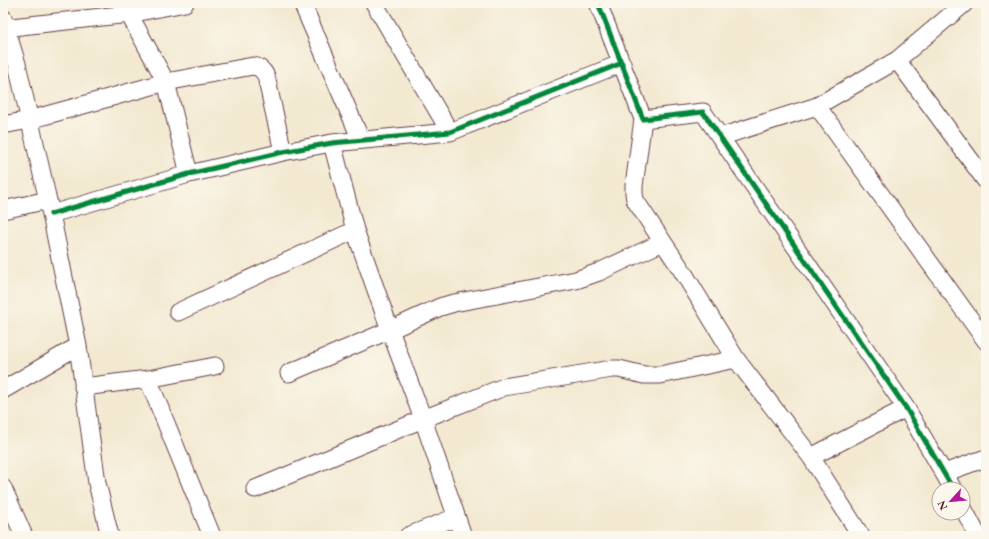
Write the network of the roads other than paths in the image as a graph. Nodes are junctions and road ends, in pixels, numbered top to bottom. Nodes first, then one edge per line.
1 (185, 3) edge
2 (302, 3) edge
3 (374, 3) edge
4 (598, 3) edge
5 (964, 3) edge
6 (125, 9) edge
7 (4, 25) edge
8 (897, 60) junction
9 (622, 64) junction
10 (166, 82) junction
11 (817, 106) junction
12 (643, 119) junction
13 (29, 120) junction
14 (3, 125) edge
15 (450, 132) junction
16 (720, 137) junction
17 (361, 140) junction
18 (332, 143) junction
19 (283, 152) junction
20 (189, 174) junction
21 (986, 181) edge
22 (49, 207) junction
23 (3, 210) edge
24 (355, 230) junction
25 (662, 242) junction
26 (178, 312) dead end
27 (390, 330) junction
28 (986, 341) edge
29 (78, 346) junction
30 (736, 359) junction
31 (215, 366) dead end
32 (289, 373) dead end
33 (148, 380) junction
34 (83, 387) junction
35 (3, 390) edge
36 (906, 408) junction
37 (423, 419) junction
38 (811, 456) junction
39 (986, 458) edge
40 (944, 473) junction
41 (948, 481) edge
42 (3, 488) edge
43 (255, 489) dead end
44 (456, 517) junction
45 (970, 521) edge
46 (857, 535) edge
47 (24, 536) edge
48 (110, 536) edge
49 (212, 536) edge
50 (408, 536) edge
51 (463, 536) edge
52 (978, 536) edge

1 - 6 street
2 - 17 street
3 - 15 street
4 - 9 street
5 - 8 street
6 - 7 street
6 - 10 street
7 - 13 street
8 - 11 street
8 - 21 street
9 - 12 street
9 - 15 street
10 - 13 street
10 - 19 street
10 - 20 street
11 - 16 street
11 - 28 street
12 - 16 street
12 - 25 street
13 - 14 street
13 - 22 street
15 - 17 street
16 - 36 street
17 - 18 street
18 - 19 street
18 - 24 street
19 - 20 street
20 - 22 street
22 - 23 street
22 - 29 street
24 - 26 street
24 - 27 street
25 - 27 street
25 - 30 street
27 - 32 street
27 - 37 street
29 - 34 street
29 - 35 street
30 - 37 street
30 - 38 street
31 - 33 street
33 - 34 street
33 - 49 street
34 - 48 street
36 - 38 street
36 - 40 street
37 - 43 street
37 - 44 street
38 - 46 street
39 - 40 street
40 - 41 street
42 - 47 street
44 - 50 street
44 - 51 street
45 - 52 street

